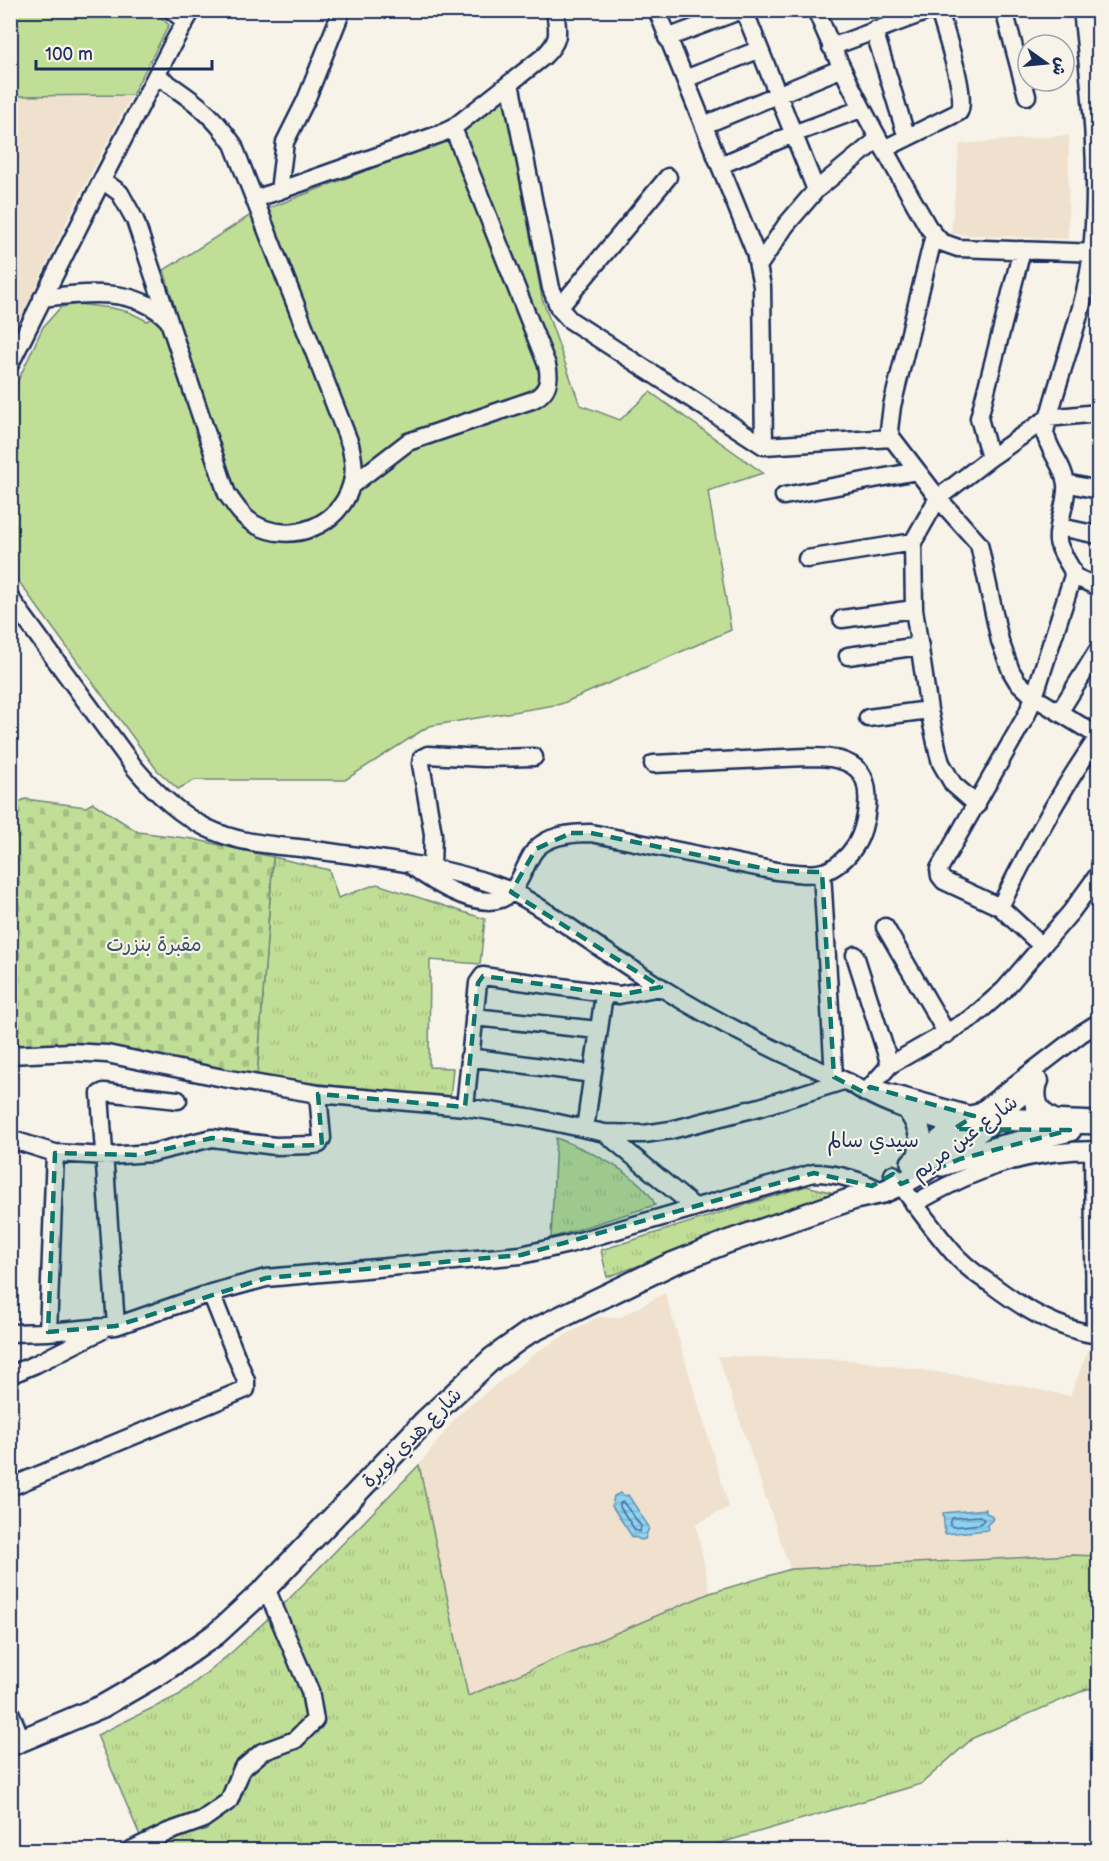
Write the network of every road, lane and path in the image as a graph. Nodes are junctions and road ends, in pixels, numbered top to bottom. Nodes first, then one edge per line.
1 (342, 10) edge
2 (555, 10) edge
3 (657, 10) edge
4 (743, 10) edge
5 (816, 10) edge
6 (931, 10) edge
7 (939, 10) edge
8 (1004, 10) edge
9 (1082, 10) edge
10 (171, 11) edge
11 (189, 16) edge
12 (874, 30) junction
13 (668, 38) junction
14 (831, 46) junction
15 (1092, 46) edge
16 (758, 50) junction
17 (840, 69) junction
18 (157, 76) junction
19 (685, 79) junction
20 (510, 82) junction
21 (1094, 84) edge
22 (778, 94) junction
23 (1027, 96) dead end
24 (861, 109) junction
25 (1096, 120) edge
26 (704, 125) junction
27 (453, 128) junction
28 (793, 134) junction
29 (907, 138) junction
30 (881, 144) junction
31 (721, 165) junction
32 (668, 177) dead end
33 (102, 180) junction
34 (1097, 182) edge
35 (816, 190) junction
36 (279, 191) junction
37 (255, 200) junction
38 (933, 235) junction
39 (1022, 250) junction
40 (1095, 253) edge
41 (759, 265) junction
42 (42, 298) junction
43 (559, 308) junction
44 (170, 322) junction
45 (10, 364) edge
46 (1098, 413) edge
47 (1048, 418) junction
48 (892, 438) junction
49 (764, 446) junction
50 (990, 458) junction
51 (916, 471) junction
52 (1066, 483) junction
53 (352, 485) junction
54 (1098, 490) edge
55 (784, 496) dead end
56 (938, 498) junction
57 (1060, 527) junction
58 (1098, 535) edge
59 (913, 542) junction
60 (807, 559) dead end
61 (1073, 576) junction
62 (1098, 587) edge
63 (10, 598) edge
64 (914, 609) junction
65 (842, 619) dead end
66 (920, 646) junction
67 (1098, 650) edge
68 (848, 656) dead end
69 (1034, 697) junction
70 (929, 710) junction
71 (1060, 711) junction
72 (868, 718) dead end
73 (1096, 744) edge
74 (534, 757) dead end
75 (653, 765) dead end
76 (977, 805) junction
77 (408, 864) junction
78 (432, 868) junction
79 (822, 872) junction
80 (1098, 875) edge
81 (511, 892) junction
82 (1000, 907) junction
83 (885, 927) dead end
84 (1042, 946) junction
85 (855, 955) dead end
86 (661, 987) junction
87 (604, 994) junction
88 (474, 1017) junction
89 (1098, 1024) edge
90 (598, 1030) junction
91 (947, 1034) junction
92 (10, 1055) edge
93 (469, 1057) junction
94 (890, 1065) junction
95 (592, 1074) junction
96 (843, 1080) junction
97 (1036, 1084) junction
98 (1011, 1088) junction
99 (867, 1090) junction
100 (318, 1094) junction
101 (178, 1100) dead end
102 (465, 1107) junction
103 (939, 1107) junction
104 (910, 1112) junction
105 (977, 1123) junction
106 (1098, 1123) edge
107 (1062, 1126) junction
108 (585, 1129) junction
109 (605, 1133) junction
110 (10, 1139) edge
111 (1097, 1143) edge
112 (55, 1153) junction
113 (106, 1156) junction
114 (921, 1165) junction
115 (881, 1187) junction
116 (914, 1204) junction
117 (693, 1206) junction
118 (1096, 1245) edge
119 (211, 1293) junction
120 (112, 1327) junction
121 (48, 1332) junction
122 (10, 1333) edge
123 (1097, 1335) edge
124 (10, 1375) edge
125 (10, 1487) edge
126 (266, 1588) junction
127 (10, 1712) edge
128 (16, 1743) edge
129 (131, 1851) edge

1 - 36 street
2 - 20 street
3 - 13 street
4 - 13 street
4 - 16 street
5 - 14 street
6 - 12 street
7 - 29 street
8 - 23 street
9 - 15 street
10 - 11 street
11 - 18 street
12 - 14 street
12 - 29 street
13 - 19 street
14 - 17 street
15 - 21 street
16 - 19 street
16 - 22 street
17 - 22 street
17 - 24 street
18 - 33 street
18 - 37 street
19 - 26 street
20 - 27 street
20 - 43 street
21 - 25 street
22 - 26 street
22 - 28 street
24 - 28 street
24 - 30 street
25 - 34 street
26 - 31 street
27 - 36 street
27 - 53 street
28 - 31 street
28 - 35 street
29 - 30 street
30 - 35 street
30 - 38 street
31 - 41 street
32 - 43 street
33 - 42 street
33 - 44 street
34 - 40 street
35 - 41 street
36 - 37 street
37 - 53 street
38 - 39 street
38 - 48 street
39 - 40 street
39 - 50 street
40 - 47 street
41 - 49 street
42 - 44 street
42 - 45 street
43 - 49 street
44 - 53 street
46 - 47 street
47 - 50 street
47 - 52 street
48 - 49 street
48 - 51 street
50 - 56 street
51 - 55 street
51 - 56 street
52 - 54 street
52 - 57 street
56 - 59 street
56 - 69 street
57 - 58 street
57 - 61 street
59 - 60 street
59 - 64 street
61 - 62 street
61 - 69 street
63 - 77 street
64 - 65 street
64 - 66 street
66 - 68 street
66 - 70 street
67 - 71 street
69 - 71 street
69 - 76 street
70 - 72 street
70 - 76 street
71 - 73 street
73 - 82 street
74 - 78 street
75 - 79 street
76 - 82 street
77 - 78 street
77 - 81 street
78 - 81 street
79 - 81 street
79 - 96 street
80 - 84 street
81 - 86 street
82 - 84 street
83 - 91 street
84 - 91 street
85 - 94 street
86 - 87 street
86 - 96 street
87 - 88 street
87 - 90 street
88 - 90 street
88 - 93 street
89 - 97 street, شارع عين مريم
89 - 98 street, شارع عين مريم
90 - 95 street
91 - 94 street
92 - 100 street
93 - 95 street
93 - 102 street
94 - 99 street
95 - 108 street
96 - 99 street
96 - 109 street
97 - 105 street, شارع عين مريم
97 - 107 main road
98 - 103 street
98 - 105 street, شارع عين مريم
99 - 103 street
99 - 104 street
100 - 102 street
100 - 113 street
101 - 113 street
102 - 108 street
103 - 105 street
104 - 105 street
104 - 114 main road
105 - 107 main road
105 - 114 main road, شارع عين مريم
106 - 107 main road
107 - 111 main road
107 - 114 main road
108 - 109 street
109 - 117 street
110 - 112 street
111 - 116 street
111 - 118 street
112 - 113 street
112 - 121 street
113 - 120 street
114 - 115 main road, شارع عين مريم
115 - 116 street
115 - 117 street
115 - 126 main road, شارع هدي نويرة
116 - 123 street
117 - 119 street
118 - 123 street
119 - 120 street
119 - 125 street
120 - 121 street
120 - 124 street
121 - 122 street
126 - 128 main road, شارع هدي نويرة
126 - 129 street
127 - 128 street

